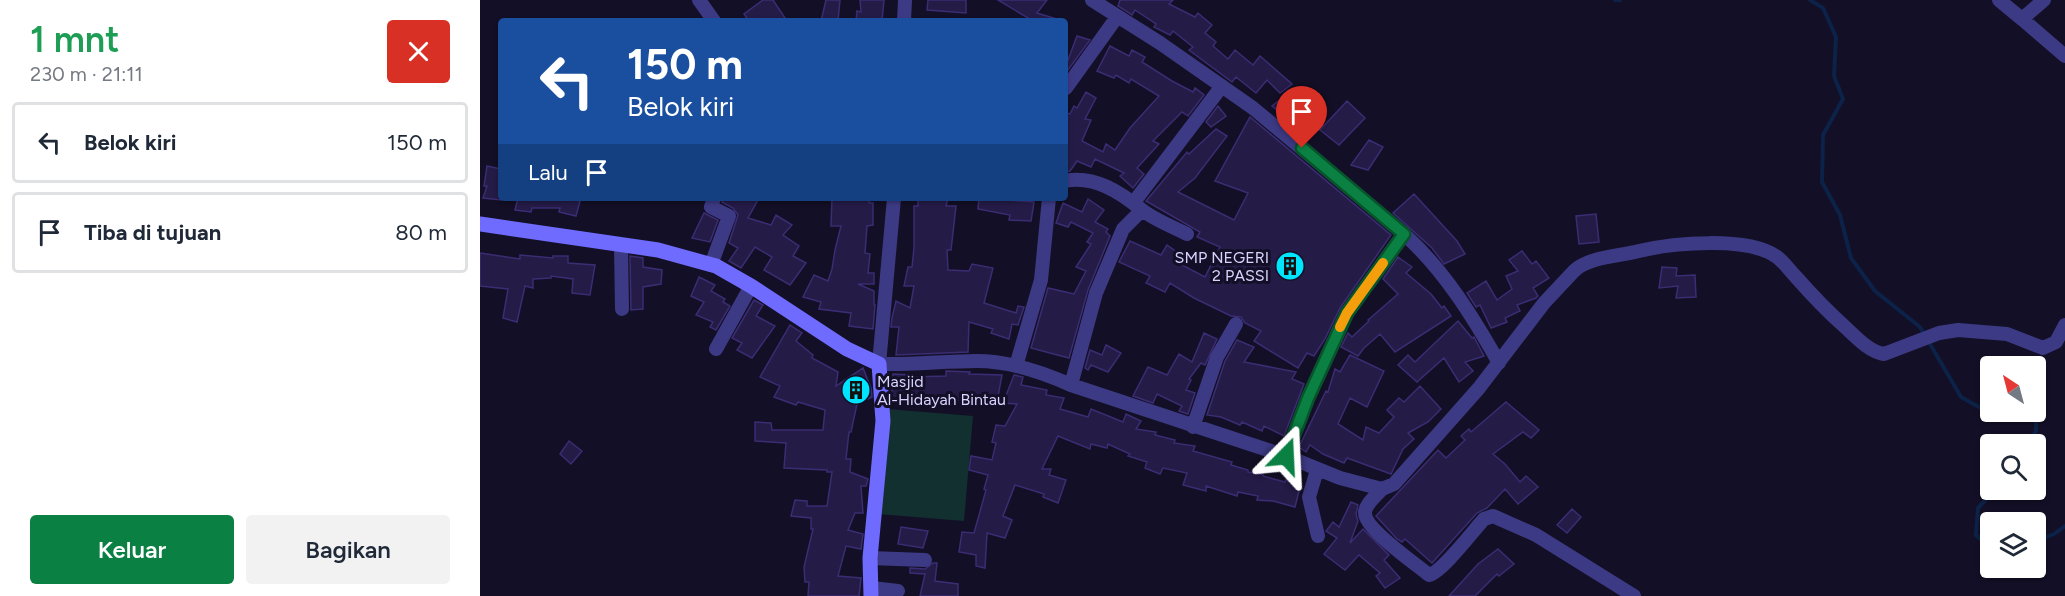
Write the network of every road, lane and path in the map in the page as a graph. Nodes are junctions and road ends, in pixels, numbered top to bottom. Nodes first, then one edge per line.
1 (699, 0) edge
2 (905, 0) edge
3 (1092, 0) edge
4 (1999, 0) edge
5 (2044, 0) edge
6 (1117, 17) junction
7 (712, 18) edge
8 (903, 18) edge
9 (2022, 19) junction
10 (2065, 56) edge
11 (1068, 85) edge
12 (1222, 86) junction
13 (1068, 181) edge
14 (713, 201) edge
15 (894, 201) edge
16 (1049, 201) edge
17 (1138, 206) junction
18 (480, 224) edge
19 (1187, 234) dead end
20 (1404, 234) junction
21 (621, 245) junction
22 (711, 265) junction
23 (751, 286) junction
24 (622, 309) dead end
25 (1236, 324) dead end
26 (2065, 325) edge
27 (716, 349) dead end
28 (1500, 363) junction
29 (879, 364) junction
30 (1016, 366) junction
31 (1071, 386) junction
32 (1194, 427) junction
33 (1286, 456) junction
34 (1317, 470) junction
35 (1382, 489) junction
36 (1318, 536) dead end
37 (870, 558) junction
38 (925, 560) dead end
39 (898, 591) dead end
40 (871, 592) edge
41 (1634, 596) edge

1 - 7 street
2 - 8 street
3 - 6 street
4 - 9 street
5 - 9 street
6 - 11 street
6 - 12 street
9 - 10 street
12 - 17 street
12 - 20 street
13 - 17 street
14 - 22 street
15 - 29 street
16 - 30 street
17 - 19 street
17 - 31 street
18 - 21 street
20 - 28 street
20 - 33 street
21 - 22 street
21 - 24 street
22 - 23 street
23 - 27 street
23 - 29 street
25 - 32 street
26 - 28 street
28 - 35 street
29 - 30 street
29 - 37 street
30 - 31 street
31 - 32 street
32 - 33 street
33 - 34 street
34 - 35 street
34 - 36 street
35 - 41 street
37 - 38 street
37 - 40 street
39 - 40 street

